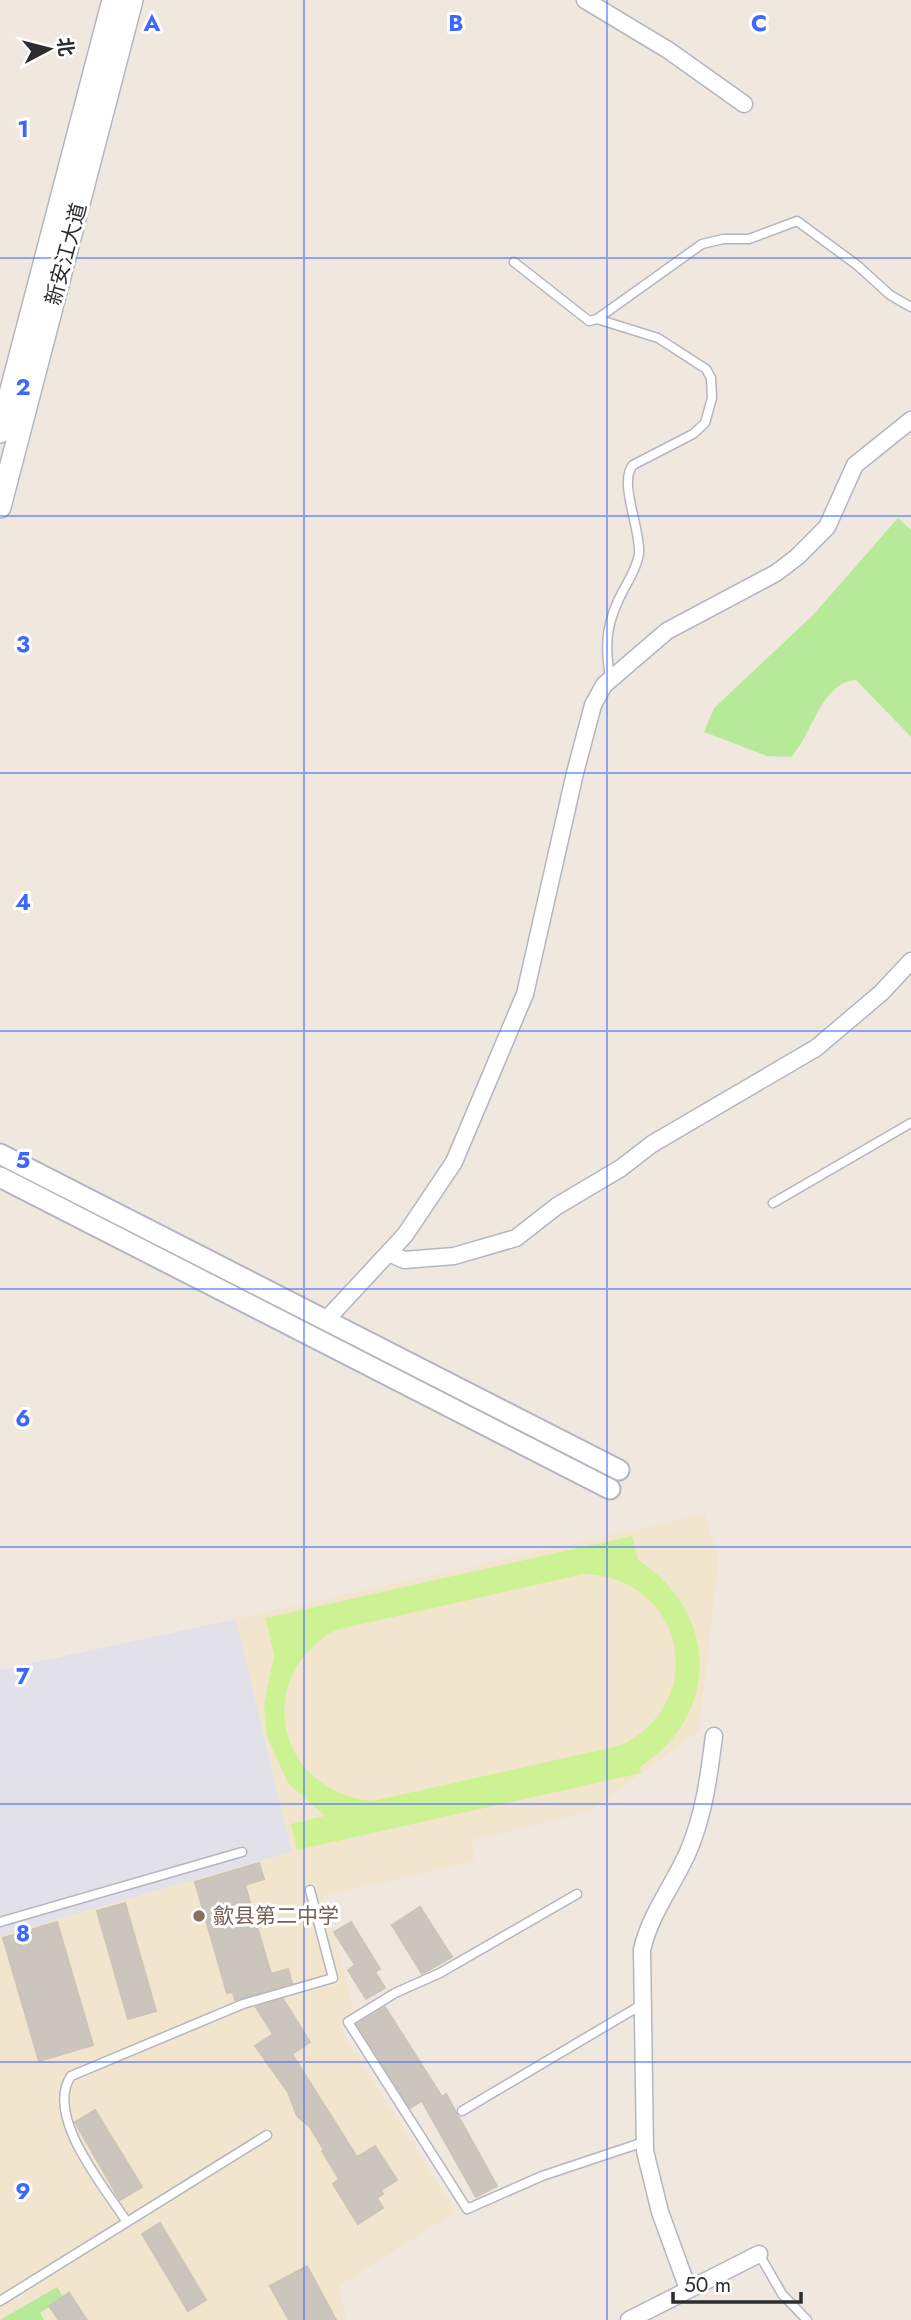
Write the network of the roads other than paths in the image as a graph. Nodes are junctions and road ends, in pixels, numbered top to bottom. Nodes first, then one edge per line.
1 (113, 0) edge
2 (132, 0) edge
3 (585, 0) edge
4 (744, 104) dead end
5 (514, 262) dead end
6 (911, 307) edge
7 (597, 319) junction
8 (911, 420) edge
9 (0, 432) edge
10 (0, 508) edge
11 (610, 677) junction
12 (911, 961) edge
13 (911, 1123) edge
14 (0, 1154) edge
15 (0, 1177) edge
16 (773, 1203) dead end
17 (389, 1253) junction
18 (326, 1320) junction
19 (619, 1470) dead end
20 (610, 1489) dead end
21 (714, 1736) dead end
22 (242, 1853) dead end
23 (310, 1890) dead end
24 (577, 1894) dead end
25 (0, 1922) edge
26 (643, 2004) junction
27 (462, 2111) dead end
28 (268, 2135) dead end
29 (644, 2142) junction
30 (127, 2222) junction
31 (759, 2254) joint
32 (688, 2288) junction
33 (0, 2301) edge
34 (629, 2320) edge
35 (807, 2320) edge

1 - 9 main road, 新安江大道
2 - 10 main road, 新安江大道
3 - 4 street
5 - 7 lane
6 - 7 lane
7 - 11 lane
8 - 11 street
11 - 17 street
12 - 17 street
13 - 16 lane
14 - 18 street
15 - 20 street
17 - 18 street
18 - 19 street
21 - 26 street
22 - 25 lane
23 - 30 lane
24 - 29 lane
26 - 27 lane
26 - 29 street
28 - 30 lane
29 - 32 street
30 - 33 lane
31 - 32 street
31 - 35 lane
32 - 34 street

